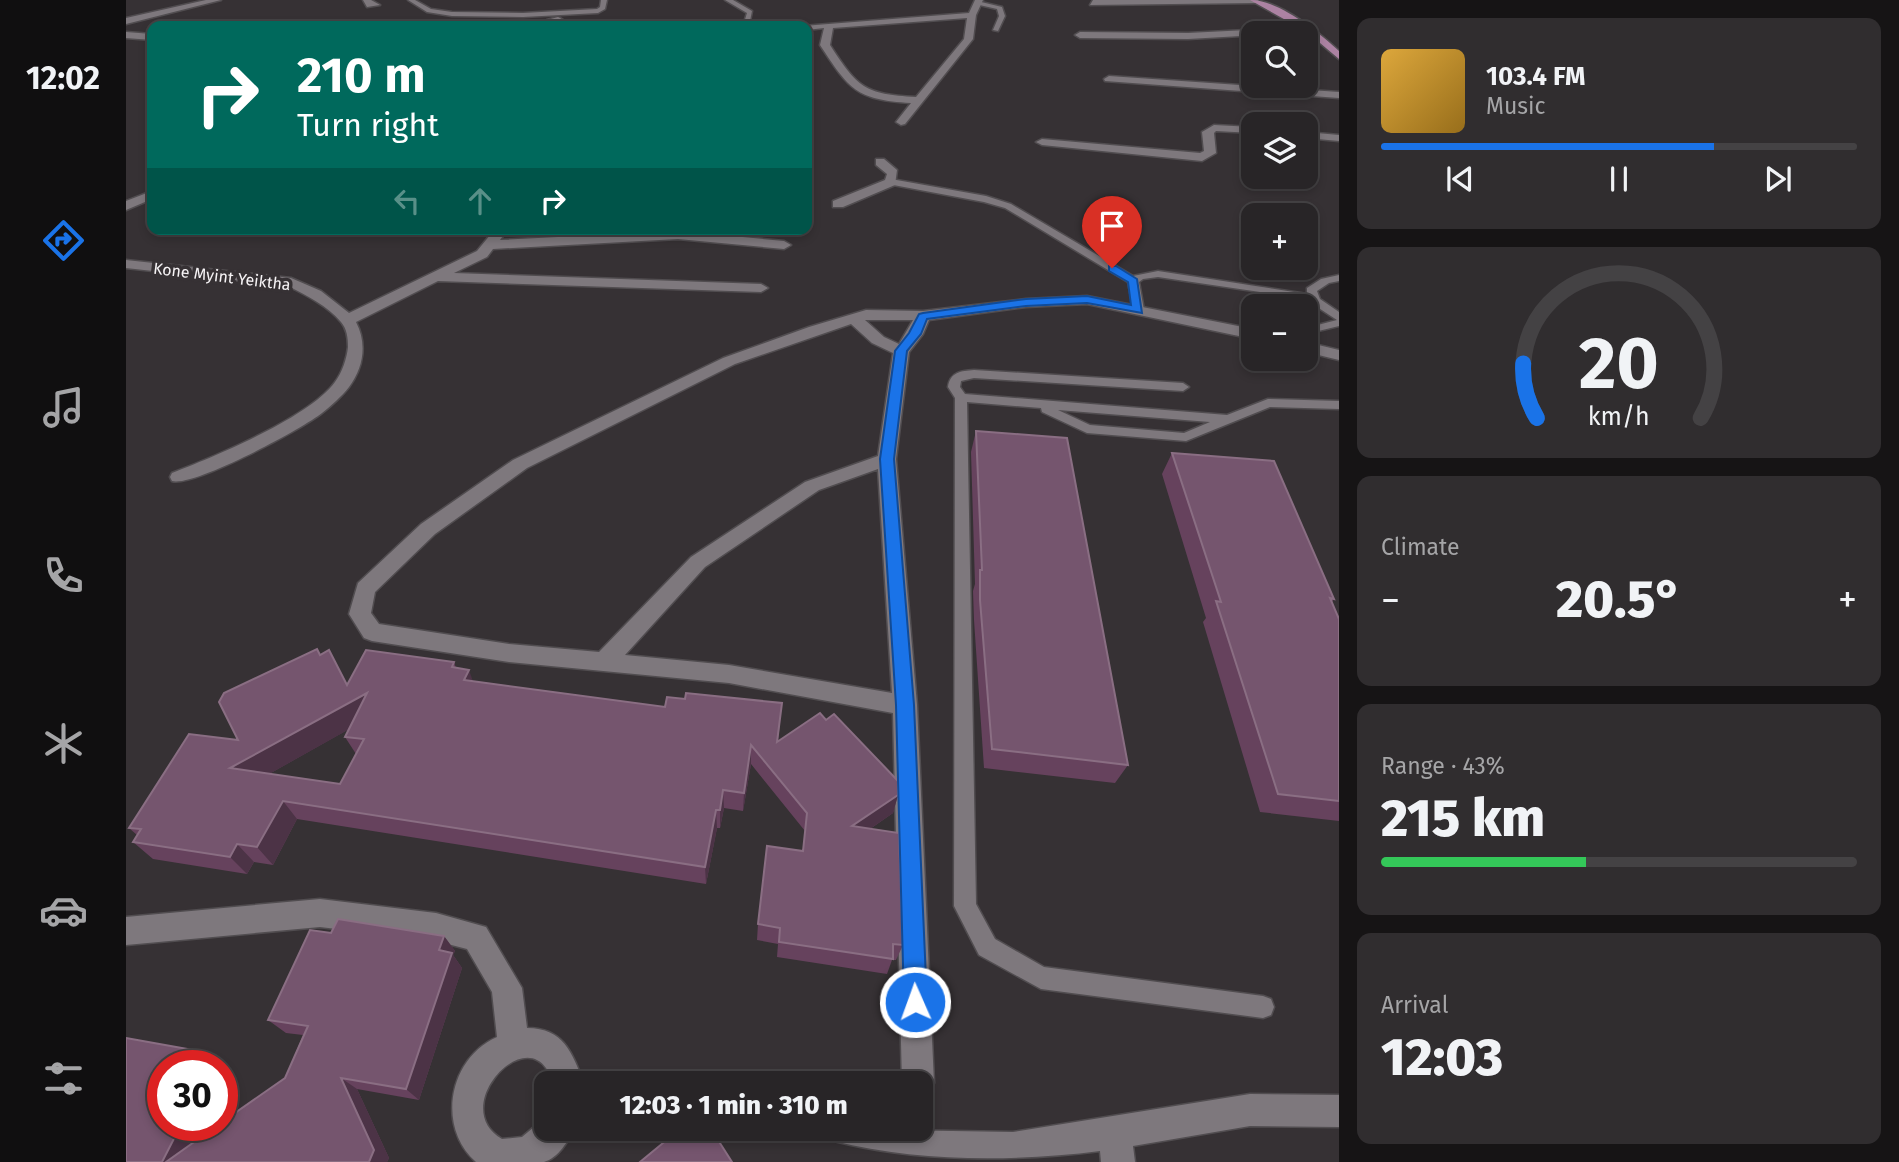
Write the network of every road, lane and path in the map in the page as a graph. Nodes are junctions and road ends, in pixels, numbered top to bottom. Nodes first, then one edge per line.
1 (217, 0) edge
2 (604, 0) edge
3 (728, 0) edge
4 (1254, 0) edge
5 (416, 1) edge
6 (978, 2) edge
7 (1093, 4) dead end
8 (972, 15) junction
9 (747, 21) edge
10 (1293, 21) edge
11 (126, 22) edge
12 (812, 27) edge
13 (829, 27) junction
14 (996, 30) dead end
15 (1241, 33) edge
16 (126, 35) edge
17 (1080, 35) dead end
18 (147, 37) edge
19 (1318, 37) edge
20 (1339, 56) edge
21 (1109, 79) dead end
22 (1339, 95) edge
23 (919, 100) junction
24 (901, 122) dead end
25 (1241, 129) edge
26 (1318, 136) edge
27 (1339, 138) edge
28 (1042, 142) dead end
29 (880, 162) dead end
30 (891, 182) junction
31 (147, 197) edge
32 (838, 204) dead end
33 (126, 206) edge
34 (498, 235) edge
35 (490, 245) junction
36 (784, 245) dead end
37 (126, 264) edge
38 (437, 277) junction
39 (1339, 278) edge
40 (1133, 281) junction
41 (761, 288) dead end
42 (1296, 294) edge
43 (1312, 294) edge
44 (1318, 303) edge
45 (1138, 310) junction
46 (923, 316) junction
47 (1339, 317) edge
48 (854, 319) junction
49 (348, 320) junction
50 (1339, 323) edge
51 (1318, 327) edge
52 (1241, 331) edge
53 (1318, 350) edge
54 (901, 351) junction
55 (1339, 355) edge
56 (1183, 387) dead end
57 (961, 398) junction
58 (1038, 404) junction
59 (1339, 405) edge
60 (1228, 419) junction
61 (887, 459) junction
62 (179, 477) dead end
63 (605, 661) junction
64 (905, 705) junction
65 (126, 930) edge
66 (1263, 1007) dead end
67 (513, 1044) junction
68 (565, 1071) edge
69 (918, 1071) edge
70 (1339, 1111) edge
71 (933, 1140) edge
72 (547, 1141) edge
73 (1117, 1147) edge
74 (503, 1159) edge

1 - 11 street
2 - 5 lane
3 - 9 lane
4 - 7 street
4 - 10 main road
6 - 8 street
6 - 14 lane
8 - 13 street
8 - 23 street
12 - 13 street
13 - 23 street
15 - 17 street
16 - 18 street
19 - 20 main road
21 - 22 street
23 - 24 street
25 - 28 street
26 - 27 street
29 - 30 street
30 - 32 street
30 - 40 lane
31 - 33 street
34 - 35 street
35 - 36 street
35 - 38 street
37 - 49 street, Kone Myint Yeiktha
38 - 41 street
38 - 49 street
39 - 43 lane
40 - 42 lane
40 - 45 lane
44 - 47 lane
45 - 46 street
45 - 52 street
46 - 48 street
46 - 54 street
48 - 54 street
48 - 63 street
49 - 62 street
50 - 51 lane
53 - 55 street
54 - 61 street
56 - 57 lane
57 - 58 lane
57 - 66 lane
58 - 60 lane
58 - 60 lane
59 - 60 lane
61 - 63 street
61 - 64 street
63 - 64 street
64 - 69 street
65 - 67 street
67 - 68 street
67 - 74 street
70 - 73 street
71 - 73 street
72 - 74 street

